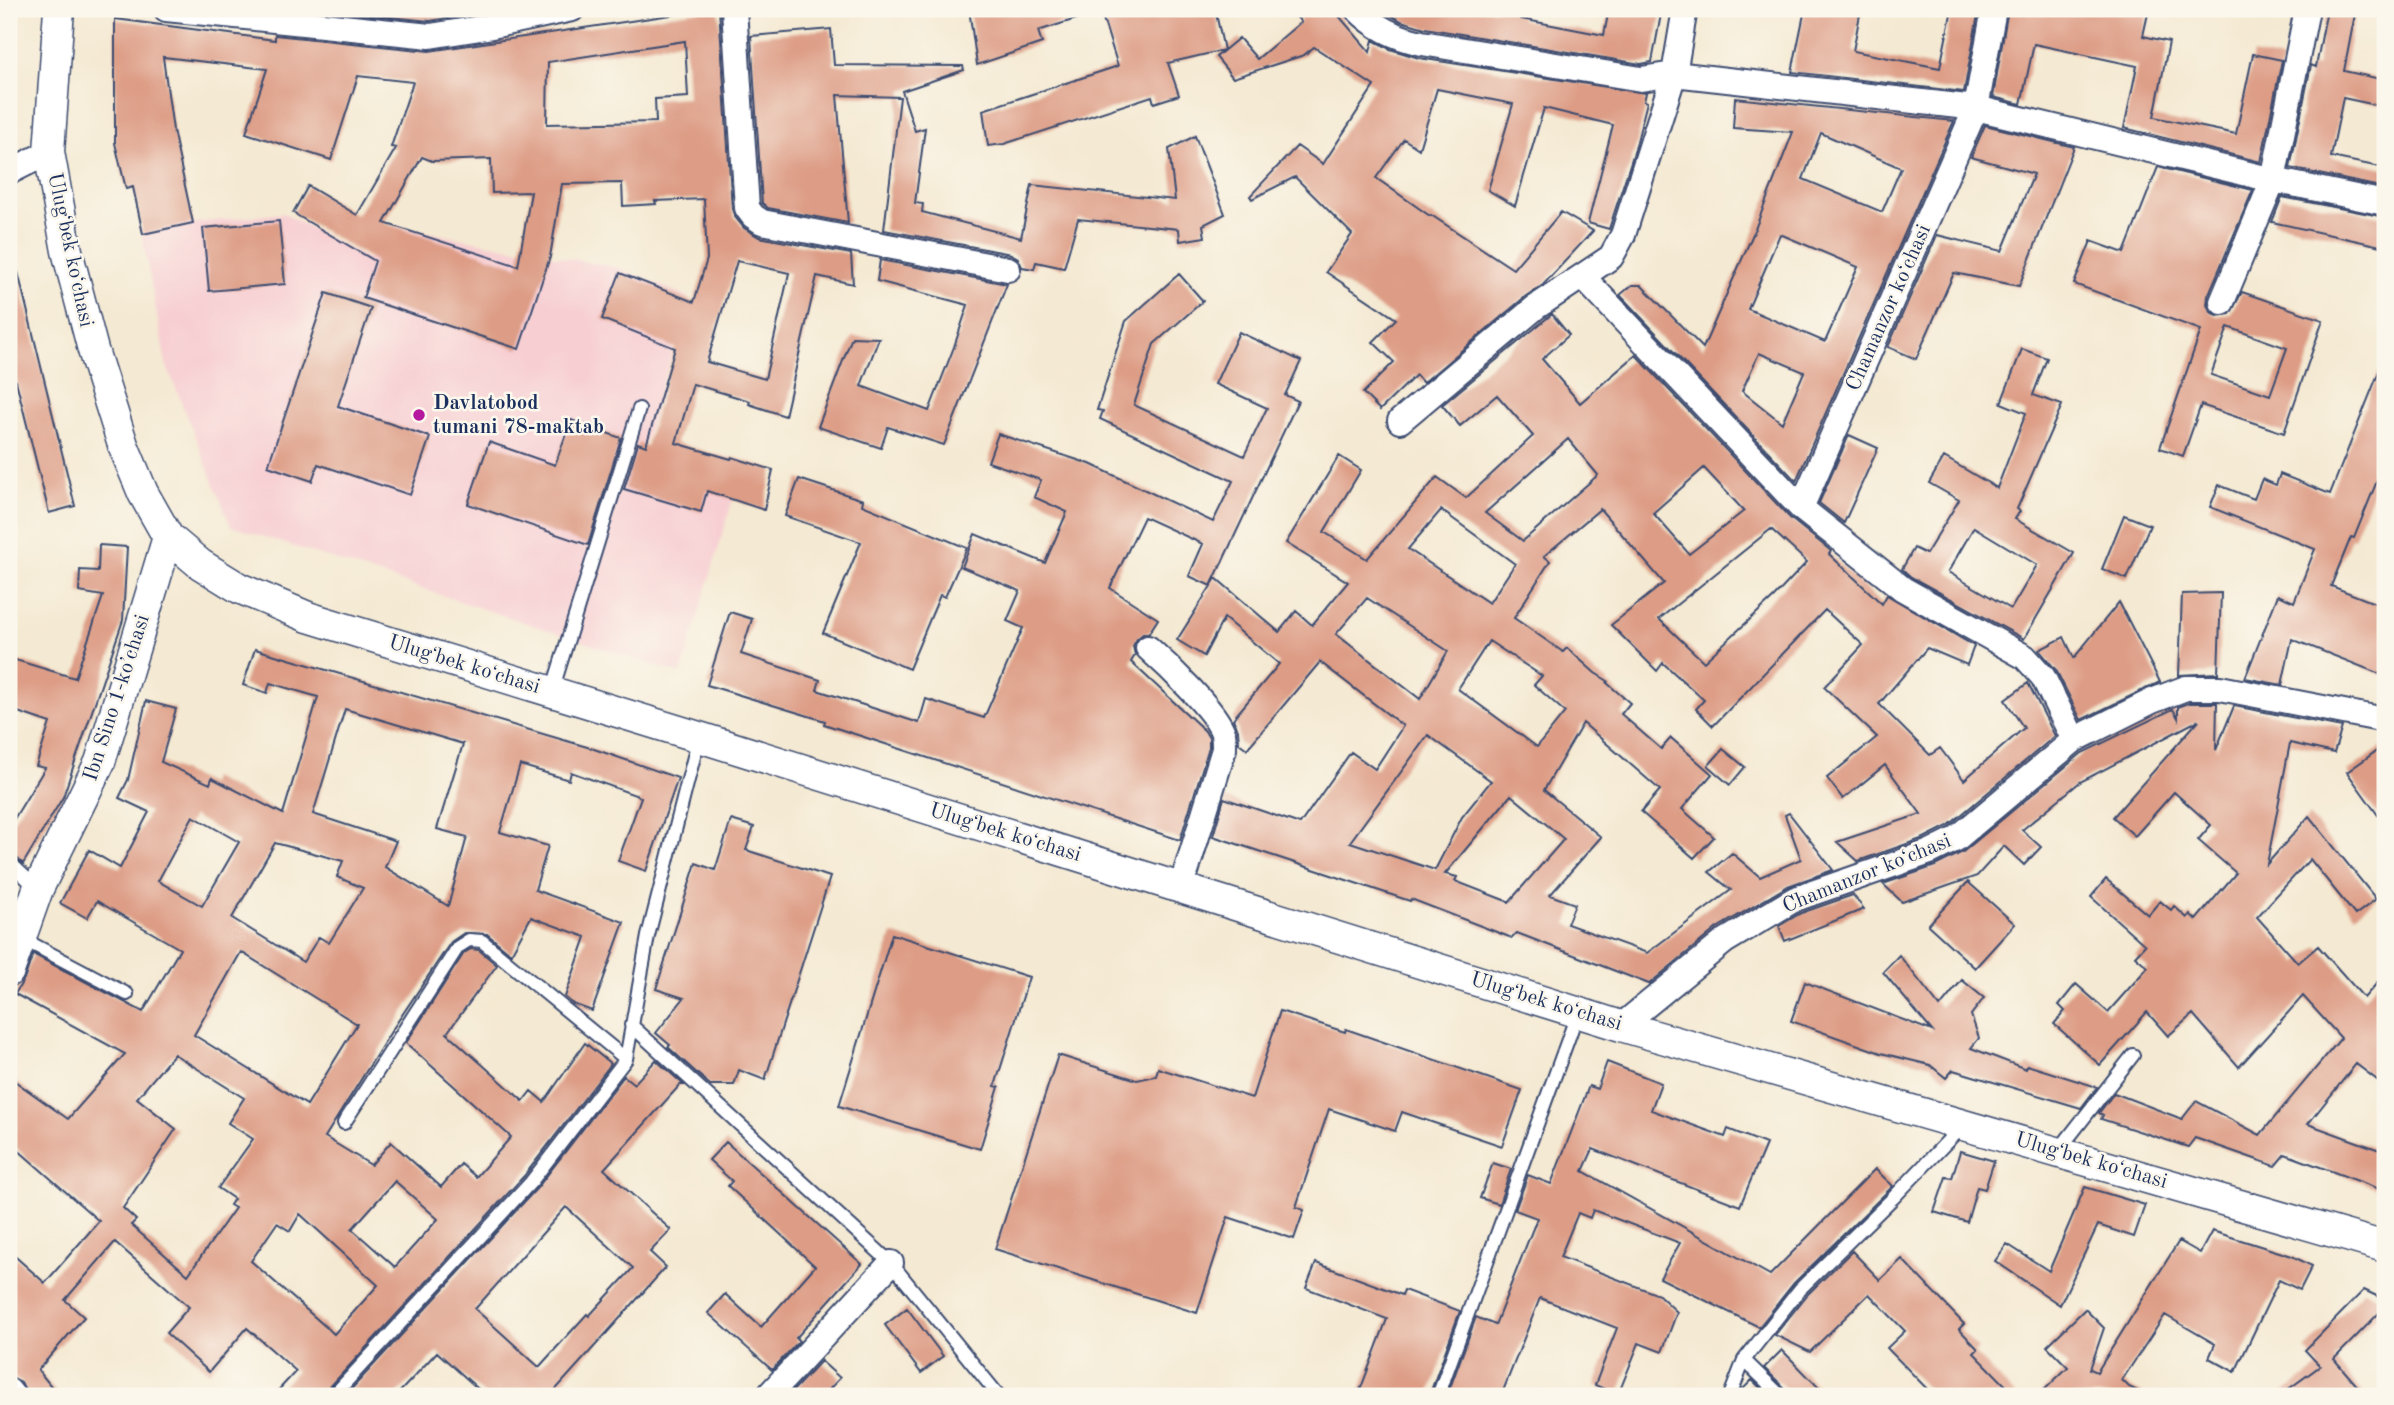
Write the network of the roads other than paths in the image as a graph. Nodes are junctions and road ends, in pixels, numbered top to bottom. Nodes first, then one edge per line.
1 (59, 9) edge
2 (166, 9) edge
3 (572, 9) edge
4 (734, 9) edge
5 (1685, 9) edge
6 (1994, 9) edge
7 (2307, 9) edge
8 (1364, 12) edge
9 (1674, 74) junction
10 (1976, 108) junction
11 (49, 152) junction
12 (9, 172) edge
13 (2273, 180) junction
14 (2385, 203) edge
15 (1008, 269) dead end
16 (1583, 277) junction
17 (2222, 302) dead end
18 (639, 409) dead end
19 (1401, 421) dead end
20 (1801, 508) junction
21 (168, 537) junction
22 (1148, 648) dead end
23 (552, 692) junction
24 (2385, 720) edge
25 (699, 737) junction
26 (2074, 740) junction
27 (9, 862) edge
28 (1181, 888) junction
29 (38, 889) junction
30 (20, 937) junction
31 (9, 971) edge
32 (127, 994) dead end
33 (1578, 1012) junction
34 (631, 1025) junction
35 (1621, 1026) junction
36 (2133, 1055) dead end
37 (626, 1059) junction
38 (344, 1123) dead end
39 (1964, 1124) junction
40 (2057, 1151) junction
41 (2385, 1247) edge
42 (891, 1263) junction
43 (1744, 1360) junction
44 (9, 1391) edge
45 (13, 1396) edge
46 (333, 1396) edge
47 (768, 1396) edge
48 (999, 1396) edge
49 (1438, 1396) edge
50 (1730, 1396) edge
51 (1780, 1396) edge

1 - 11 street, Ulugʻbek koʻchasi
2 - 3 street
4 - 15 street
5 - 9 street
6 - 10 street, Chamanzor koʻchasi
7 - 13 street
8 - 9 street
9 - 10 street
9 - 16 street
10 - 13 street
10 - 20 street, Chamanzor koʻchasi
11 - 12 street
11 - 21 street, Ulugʻbek koʻchasi
13 - 14 street
13 - 17 street
16 - 19 street
16 - 20 street
18 - 23 lane
20 - 26 street
21 - 23 street, Ulugʻbek koʻchasi
21 - 29 street, Ibn Sino 1-koʼchasi
22 - 28 street
23 - 25 street, Ulugʻbek koʻchasi
24 - 26 street, Chamanzor koʻchasi
25 - 28 street, Ulugʻbek koʻchasi
25 - 34 lane
26 - 35 street, Chamanzor koʻchasi
27 - 29 lane
28 - 33 street, Ulugʻbek koʻchasi
29 - 30 street, Ibn Sino 1-koʼchasi
30 - 31 street, Ibn Sino 1-koʼchasi
30 - 32 lane
33 - 35 street, Ulugʻbek koʻchasi
33 - 49 lane
34 - 37 lane
34 - 42 lane
35 - 39 street, Ulugʻbek koʻchasi
36 - 40 lane
37 - 38 lane
37 - 46 lane
39 - 40 street, Ulugʻbek koʻchasi
39 - 43 lane
40 - 41 street, Ulugʻbek koʻchasi
42 - 47 street
42 - 48 lane
43 - 50 lane
43 - 51 lane
44 - 45 street

